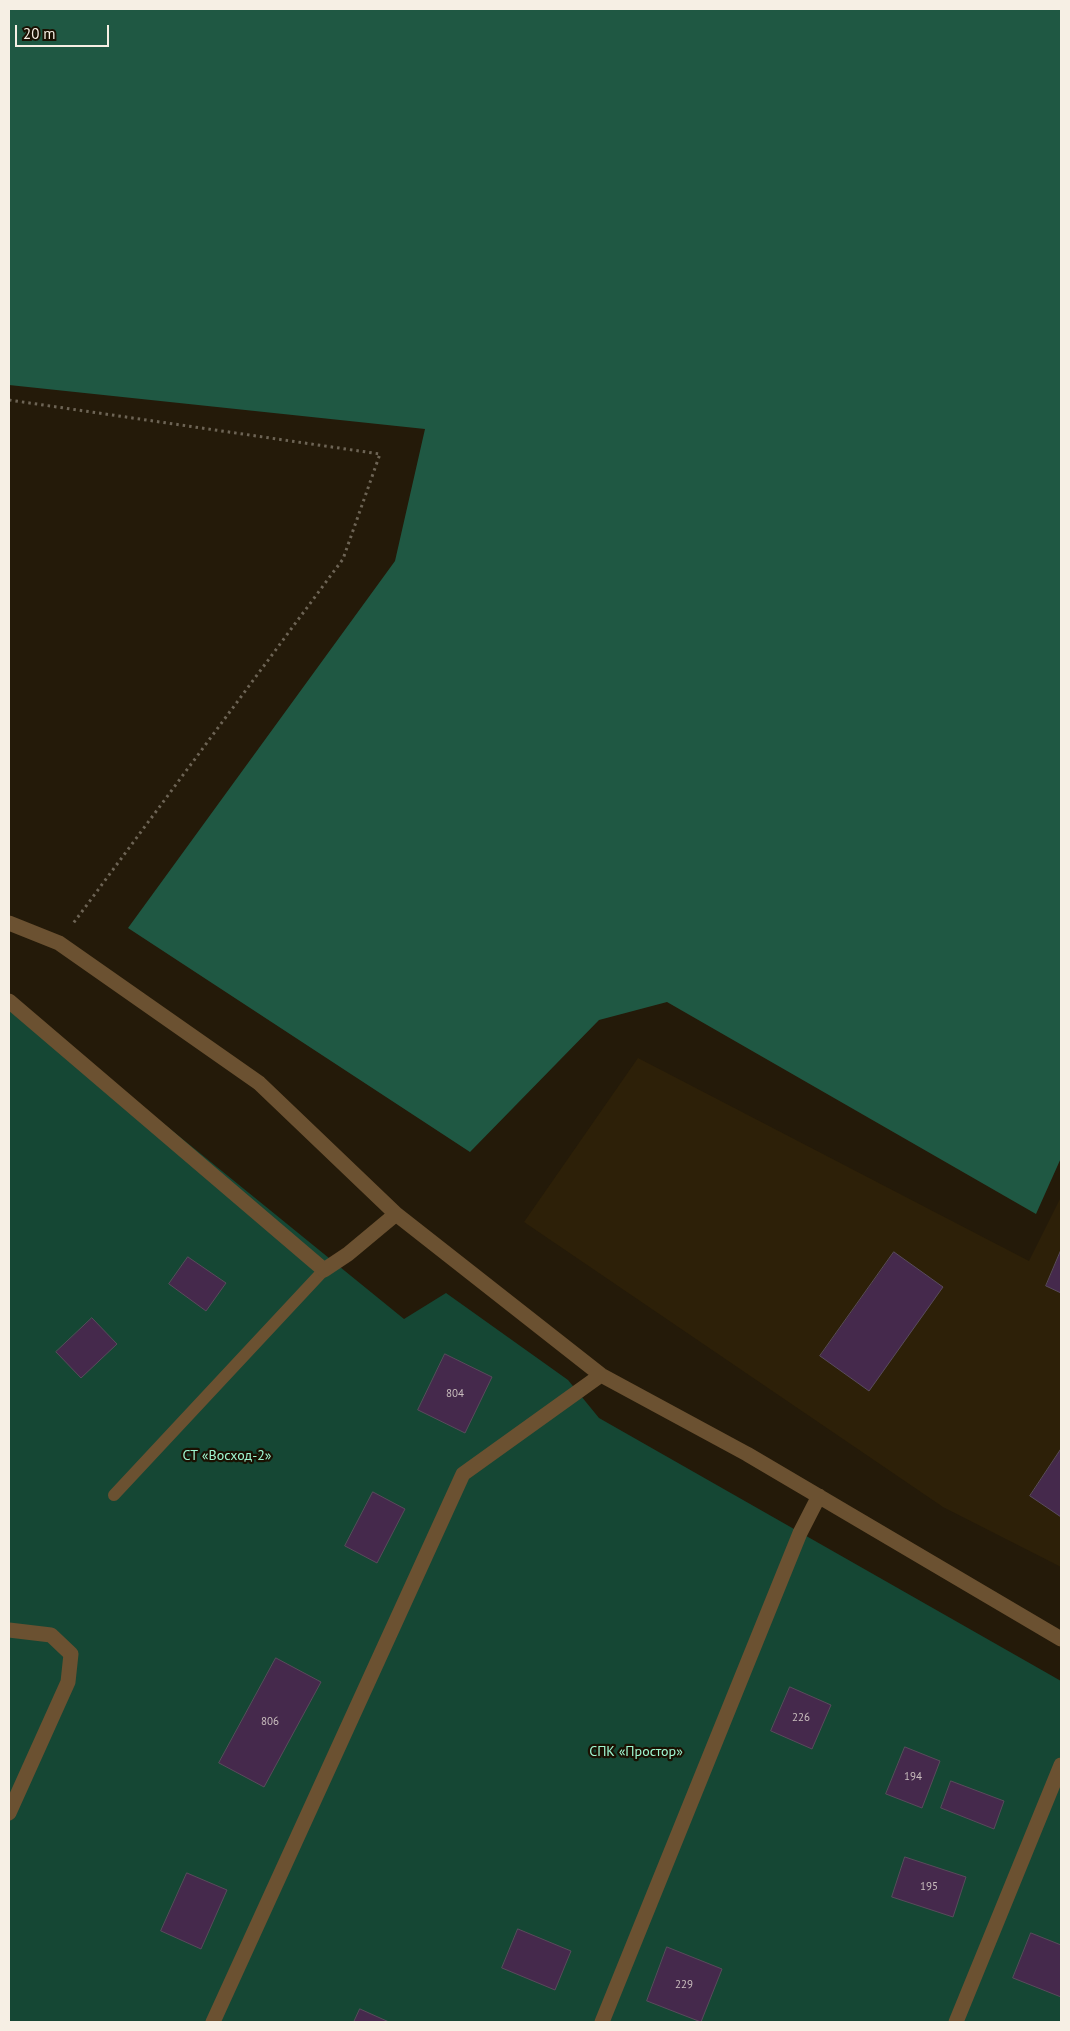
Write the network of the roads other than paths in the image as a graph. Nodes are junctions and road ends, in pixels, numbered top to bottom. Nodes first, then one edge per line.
1 (9, 923) edge
2 (9, 1001) edge
3 (396, 1214) junction
4 (324, 1270) junction
5 (601, 1375) junction
6 (114, 1495) dead end
7 (819, 1496) junction
8 (9, 1630) edge
9 (1061, 1639) edge
10 (1061, 1765) edge
11 (9, 1813) edge
12 (213, 2022) edge
13 (602, 2022) edge
14 (956, 2022) edge

1 - 3 street
2 - 4 street
3 - 4 street
3 - 5 street
4 - 6 lane
5 - 7 street
5 - 12 street
7 - 9 street
7 - 13 street
8 - 11 street
10 - 14 street

